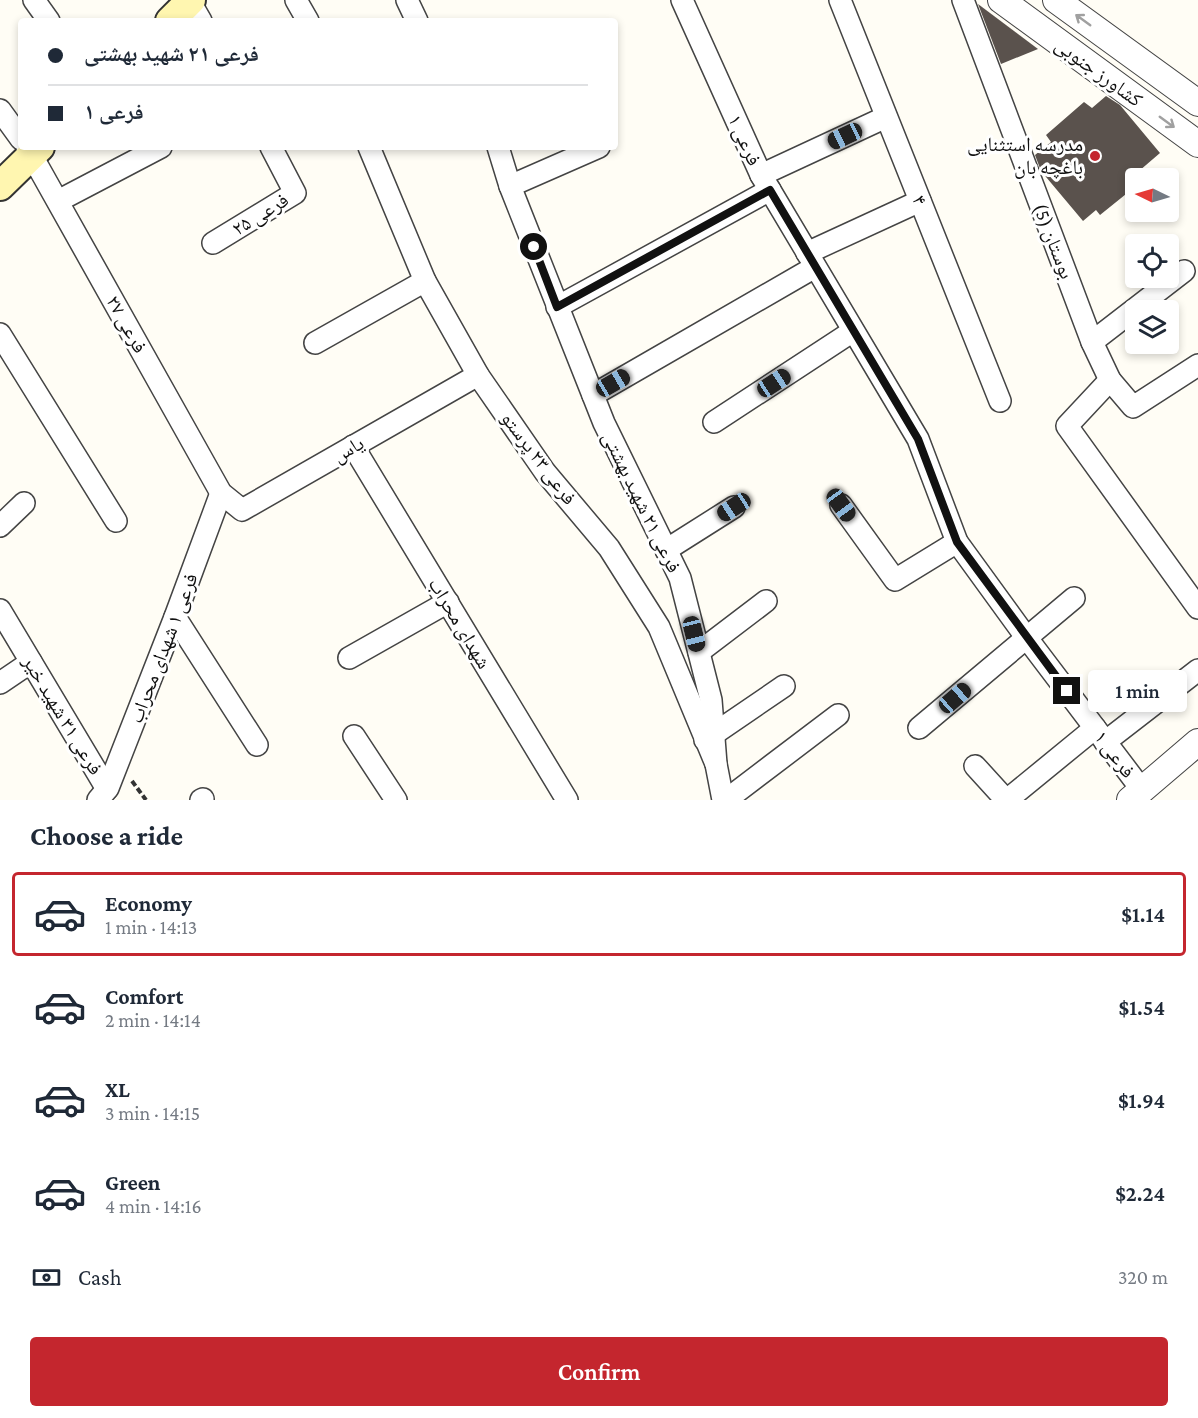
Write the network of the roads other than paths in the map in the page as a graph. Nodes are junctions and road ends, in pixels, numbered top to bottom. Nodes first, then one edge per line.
1 (34, 0) edge
2 (296, 0) edge
3 (407, 0) edge
4 (682, 0) edge
5 (840, 0) edge
6 (963, 0) edge
7 (1001, 0) edge
8 (1056, 0) edge
9 (47, 18) edge
10 (306, 18) edge
11 (416, 18) edge
12 (1112, 41) junction
13 (1095, 70) junction
14 (1198, 103) edge
15 (0, 110) edge
16 (886, 117) junction
17 (18, 132) edge
18 (1198, 144) edge
19 (28, 150) edge
20 (32, 150) edge
21 (155, 150) edge
22 (273, 150) edge
23 (370, 150) edge
24 (499, 150) edge
25 (592, 150) edge
26 (766, 182) junction
27 (0, 186) edge
28 (510, 186) junction
29 (58, 201) junction
30 (920, 201) junction
31 (213, 243) dead end
32 (811, 260) junction
33 (1184, 271) dead end
34 (425, 281) junction
35 (557, 307) junction
36 (854, 331) junction
37 (0, 334) edge
38 (1092, 342) junction
39 (315, 343) dead end
40 (1198, 364) edge
41 (478, 375) junction
42 (1110, 380) junction
43 (592, 394) junction
44 (1000, 401) dead end
45 (714, 422) dead end
46 (353, 446) junction
47 (221, 493) junction
48 (24, 503) dead end
49 (841, 505) dead end
50 (734, 507) dead end
51 (116, 521) dead end
52 (0, 526) edge
53 (957, 542) junction
54 (666, 550) junction
55 (1074, 598) dead end
56 (766, 601) dead end
57 (447, 602) junction
58 (1198, 608) edge
59 (0, 610) edge
60 (176, 617) junction
61 (1026, 637) junction
62 (699, 652) junction
63 (349, 658) dead end
64 (31, 662) junction
65 (1198, 670) edge
66 (0, 683) edge
67 (784, 686) dead end
68 (838, 715) dead end
69 (919, 728) dead end
70 (1100, 735) junction
71 (354, 736) dead end
72 (709, 737) junction
73 (1198, 742) edge
74 (257, 745) dead end
75 (975, 766) dead end
76 (103, 794) edge
77 (1136, 795) edge
78 (396, 800) edge
79 (567, 800) edge
80 (724, 800) edge
81 (1007, 800) edge

1 - 9 street
2 - 10 street
3 - 11 street
4 - 26 street, فرعی ۱
5 - 16 street, ۴
6 - 38 street, بوستان (5)
7 - 13 street, کشاورز جنوبی
12 -> 8 street, کشاورز جنوبی
12 - 13 street
12 - 14 street, کشاورز جنوبی
13 -> 18 street, کشاورز جنوبی
15 - 17 street, فرعی ۲۷
16 - 26 street
16 - 30 street, ۴
19 - 27 main road
20 - 29 street, فرعی ۲۷
21 - 29 street
22 - 31 street, فرعی ۲۵
23 - 34 street, فرعی ۲۳ پرستو
24 - 28 street, فرعی ۲۱ شهید بهشتی
25 - 28 street
26 - 32 street, فرعی ۱
26 - 35 street
28 - 35 street, فرعی ۲۱ شهید بهشتی
29 - 47 street, فرعی ۲۷
30 - 32 street
30 - 44 street, ۴
32 - 36 street, فرعی ۱
32 - 43 street
33 - 38 street
34 - 39 street
34 - 41 street, فرعی ۲۳ پرستو
35 - 43 street, فرعی ۲۱ شهید بهشتی
36 - 45 street
36 - 53 street, فرعی ۱
37 - 51 street
38 - 42 street, بوستان (5)
40 - 42 street, بوستان (5)
41 - 46 street, یاس
41 - 72 street, فرعی ۲۳ پرستو
42 - 58 street
43 - 54 street, فرعی ۲۱ شهید بهشتی
46 - 47 street, یاس
46 - 57 street, شهدای محراب
47 - 60 street, فرعی ۱ شهدای محراب
48 - 52 street
49 - 53 street
50 - 54 street
53 - 61 street, فرعی ۱
54 - 62 street, فرعی ۲۱ شهید بهشتی
55 - 61 street
56 - 62 street
57 - 63 street
57 - 79 street, شهدای محراب
59 - 64 street, فرعی ۳۱ شهید خیر
60 - 74 street
60 - 76 street, فرعی ۱ شهدای محراب
61 - 69 street
61 - 70 street, فرعی ۱
62 - 72 street, فرعی ۲۱ شهید بهشتی
64 - 66 street
64 - 76 street, فرعی ۳۱ شهید خیر
65 - 70 street
67 - 72 street
68 - 80 street
70 - 77 street, فرعی ۱
70 - 81 street
71 - 78 street
72 - 80 street, فرعی ۲۱ شهید بهشتی
73 - 77 street
75 - 81 street

